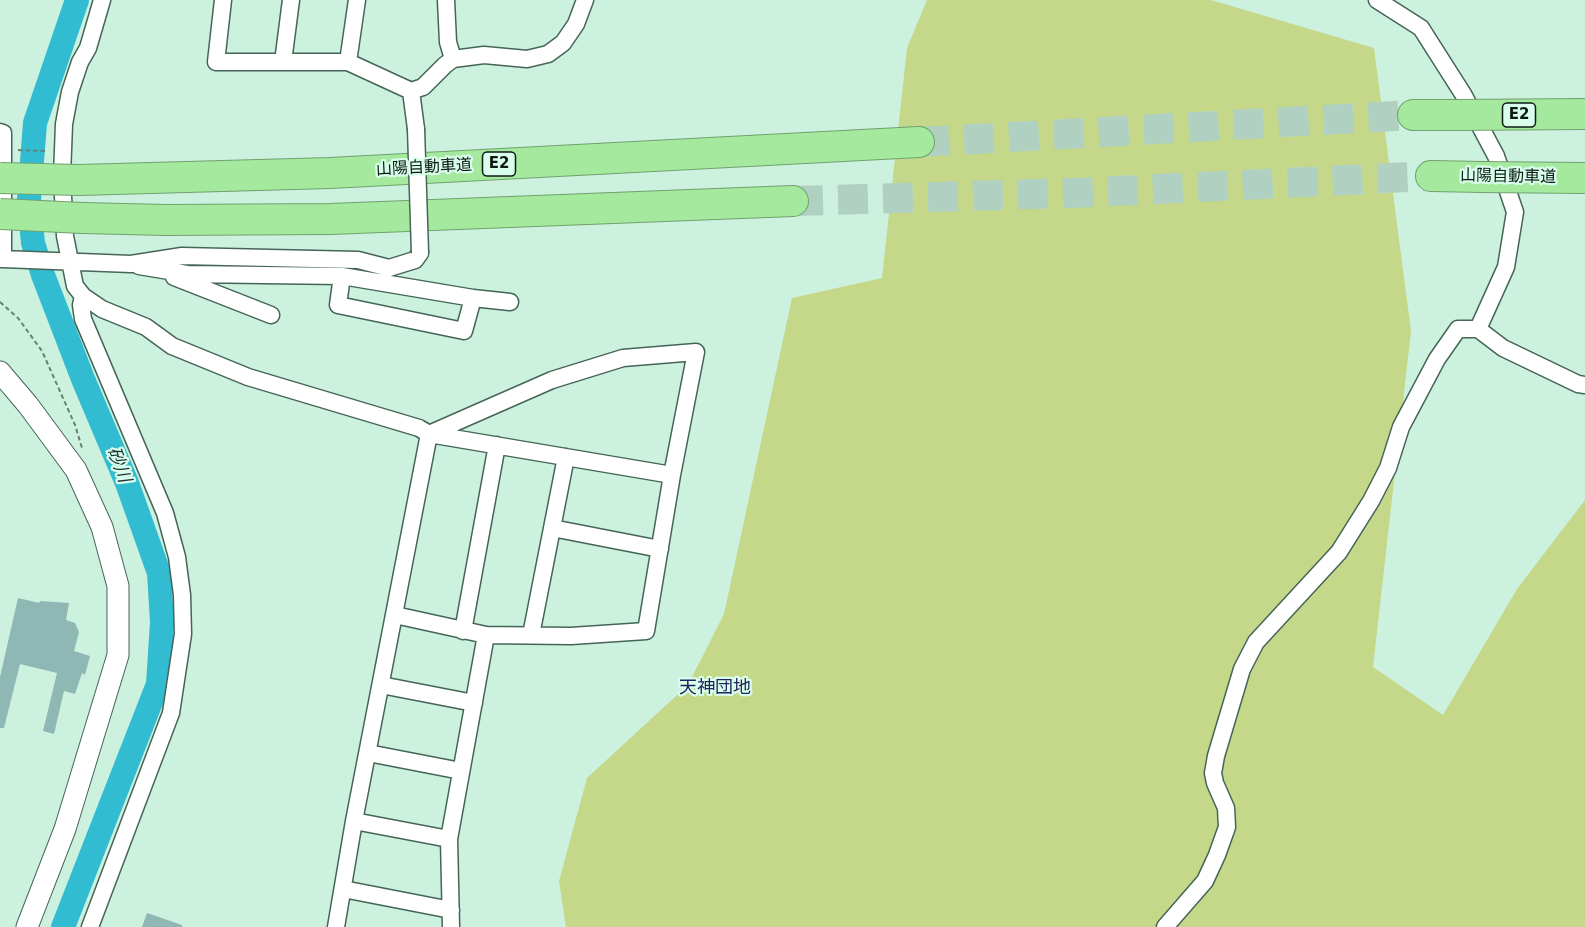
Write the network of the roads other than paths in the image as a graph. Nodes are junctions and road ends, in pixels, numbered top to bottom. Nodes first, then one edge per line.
1 (102, 0) edge
2 (223, 0) edge
3 (291, 0) edge
4 (357, 0) edge
5 (446, 0) edge
6 (585, 0) edge
7 (1377, 0) edge
8 (453, 59) junction
9 (283, 62) junction
10 (348, 62) junction
11 (411, 91) junction
12 (1585, 114) edge
13 (1413, 115) tunnel mouth
14 (0, 132) edge
15 (920, 142) tunnel mouth
16 (2, 164) edge
17 (1431, 176) tunnel mouth
18 (1585, 178) edge
19 (793, 201) tunnel mouth
20 (0, 214) edge
21 (5, 259) edge
22 (69, 260) junction
23 (131, 264) junction
24 (163, 271) junction
25 (342, 276) junction
26 (82, 296) junction
27 (473, 298) junction
28 (510, 302) dead end
29 (271, 315) dead end
30 (1478, 329) junction
31 (0, 372) edge
32 (1585, 385) edge
33 (429, 434) junction
34 (497, 445) junction
35 (566, 457) junction
36 (672, 475) junction
37 (552, 528) junction
38 (660, 549) junction
39 (395, 615) junction
40 (463, 631) junction
41 (486, 635) junction
42 (531, 635) junction
43 (381, 685) junction
44 (474, 703) junction
45 (368, 753) junction
46 (461, 771) junction
47 (354, 821) junction
48 (449, 839) junction
49 (343, 889) junction
50 (451, 919) edge
51 (27, 927) edge
52 (90, 927) edge
53 (336, 927) edge
54 (1165, 927) edge

1 - 22 street
2 - 9 street
3 - 9 street
4 - 10 street
5 - 8 street
6 - 8 street
7 - 30 street
8 - 11 street
9 - 10 street
10 - 11 street
11 - 23 street, bridge
12 - 13 highway, E2, bridge
14 - 16 street
15 - 16 highway, 山陽自動車道 / E2, bridge
16 - 21 street
17 - 18 highway, 山陽自動車道, bridge
19 - 20 highway, bridge
21 - 22 street
22 - 23 street
22 - 26 street
23 - 24 street
24 - 25 street
24 - 29 street
25 - 27 street
25 - 27 street
26 - 33 street
26 - 52 street
27 - 28 street
30 - 32 street
30 - 54 street
31 - 51 street
33 - 34 street
33 - 36 street
33 - 39 street
34 - 35 street
34 - 40 street
35 - 36 street
35 - 37 street
36 - 38 street
37 - 38 street
37 - 42 street
38 - 42 street
39 - 40 street
39 - 43 street
40 - 41 street
41 - 42 street
41 - 44 street
43 - 44 street
43 - 45 street
44 - 46 street
45 - 46 street
45 - 47 street
46 - 48 street
47 - 48 street
47 - 49 street
48 - 50 street
49 - 50 street
49 - 53 street

